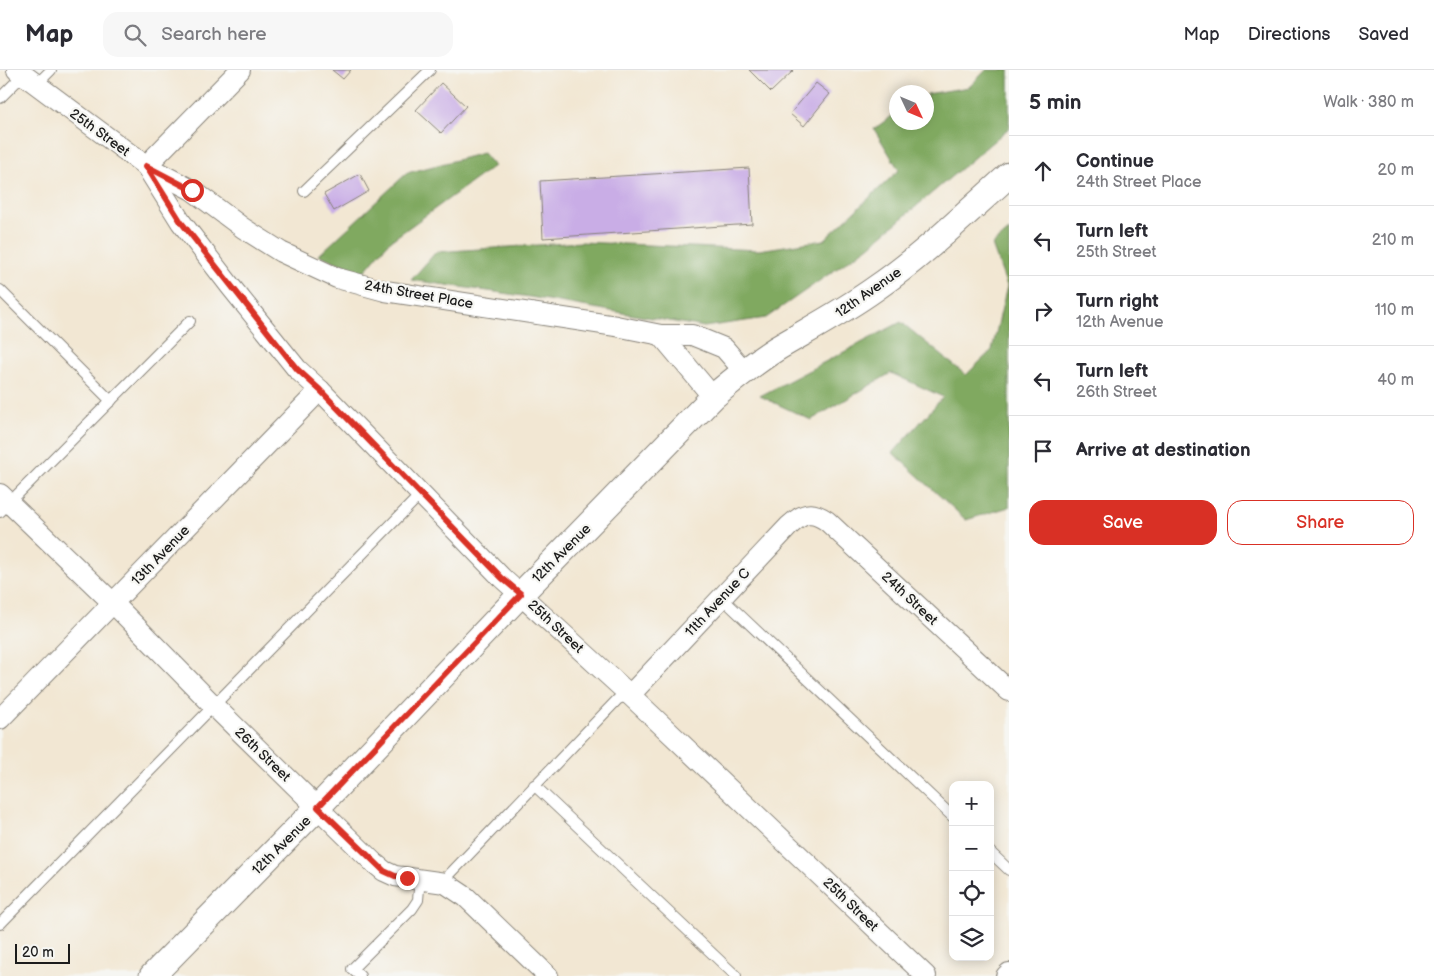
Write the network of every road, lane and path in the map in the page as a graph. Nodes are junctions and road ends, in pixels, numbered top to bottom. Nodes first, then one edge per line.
1 (51, 70) edge
2 (240, 70) edge
3 (430, 70) edge
4 (25, 77) edge
5 (0, 98) edge
6 (146, 166) junction
7 (1009, 175) edge
8 (304, 191) dead end
9 (0, 290) edge
10 (190, 321) dead end
11 (661, 335) junction
12 (744, 371) junction
13 (320, 390) junction
14 (713, 397) junction
15 (111, 400) junction
16 (420, 494) junction
17 (3, 503) edge
18 (807, 514) joint
19 (521, 594) junction
20 (721, 597) junction
21 (113, 603) junction
22 (1009, 691) edge
23 (630, 695) junction
24 (214, 706) junction
25 (0, 719) edge
26 (534, 786) junction
27 (318, 807) junction
28 (949, 813) edge
29 (994, 856) edge
30 (1009, 870) edge
31 (420, 878) junction
32 (445, 883) junction
33 (0, 924) edge
34 (1009, 973) edge
35 (152, 976) edge
36 (360, 976) edge
37 (548, 976) edge
38 (736, 976) edge
39 (926, 976) edge
40 (1006, 976) edge

1 - 4 lane
2 - 6 street
3 - 8 lane
4 - 5 lane
4 - 6 street, 25th Street
6 - 11 street, 24th Street Place
6 - 13 street, 25th Street
7 - 12 street, 12th Avenue
9 - 15 lane
10 - 15 lane
11 - 12 street, 24th Street Place
11 - 14 street
12 - 14 street, 12th Avenue
13 - 16 street, 25th Street
13 - 21 street, 13th Avenue
14 - 19 street, 12th Avenue
15 - 17 lane
16 - 19 street, 25th Street
16 - 24 lane
17 - 21 street, 26th Street
18 - 20 street, 11th Avenue C
18 - 22 street, 24th Street
19 - 23 street, 25th Street
19 - 27 street, 12th Avenue
20 - 23 street, 11th Avenue C
20 - 28 lane
21 - 24 street, 26th Street
21 - 25 street, 13th Avenue
23 - 26 lane
23 - 39 street, 25th Street
24 - 27 street, 26th Street
24 - 33 lane
26 - 32 lane
26 - 38 lane
27 - 31 street, 26th Street
27 - 35 street, 12th Avenue
29 - 30 lane
31 - 32 street, 26th Street
31 - 36 lane
32 - 37 street, 26th Street
34 - 40 street

